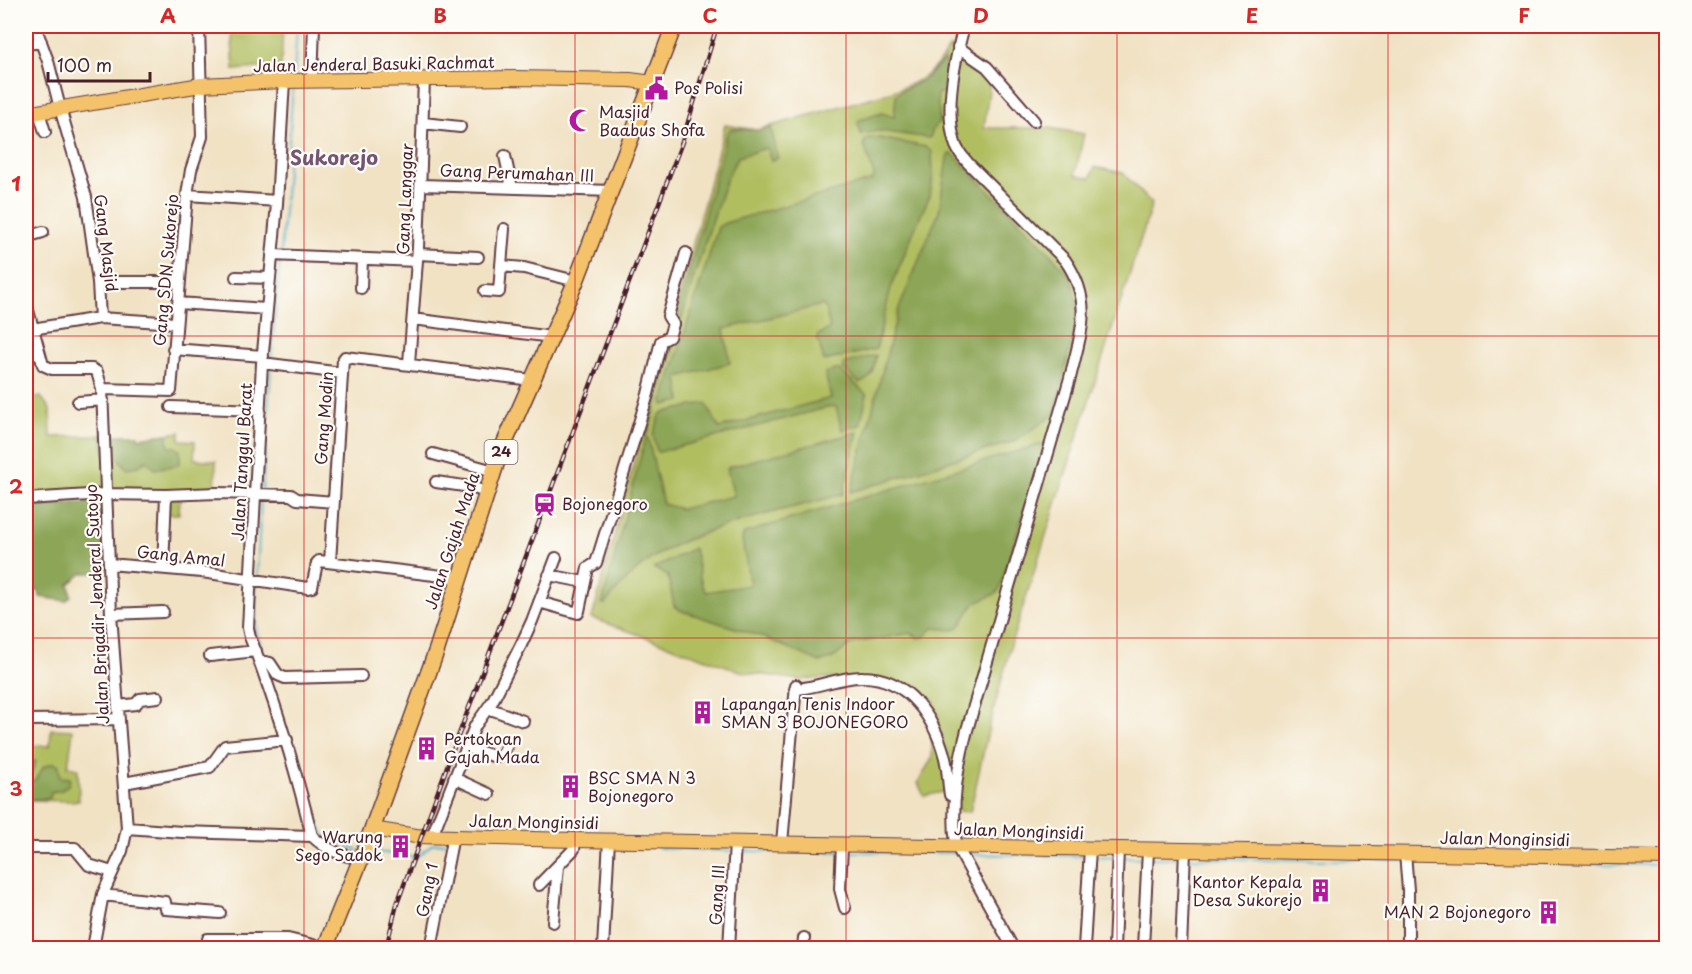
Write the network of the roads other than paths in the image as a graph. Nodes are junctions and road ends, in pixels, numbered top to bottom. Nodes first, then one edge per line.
1 (35, 26) edge
2 (199, 26) edge
3 (314, 26) edge
4 (674, 26) edge
5 (964, 26) edge
6 (41, 41) junction
7 (26, 45) edge
8 (958, 47) junction
9 (307, 80) junction
10 (424, 80) junction
11 (285, 81) junction
12 (653, 83) junction
13 (201, 85) junction
14 (60, 108) junction
15 (32, 113) edge
16 (1034, 121) dead end
17 (423, 123) junction
18 (460, 127) dead end
19 (45, 132) dead end
20 (505, 156) dead end
21 (421, 185) junction
22 (512, 188) junction
23 (612, 191) junction
24 (188, 195) junction
25 (277, 201) junction
26 (504, 229) dead end
27 (43, 232) dead end
28 (26, 237) edge
29 (686, 253) dead end
30 (280, 256) junction
31 (478, 257) dead end
32 (418, 258) junction
33 (362, 259) junction
34 (501, 266) junction
35 (236, 277) dead end
36 (269, 278) junction
37 (576, 281) junction
38 (98, 282) junction
39 (179, 282) junction
40 (361, 288) dead end
41 (485, 291) dead end
42 (26, 303) edge
43 (178, 303) junction
44 (267, 309) junction
45 (100, 318) junction
46 (412, 319) junction
47 (176, 323) junction
48 (30, 327) edge
49 (552, 338) junction
50 (173, 349) junction
51 (39, 353) junction
52 (26, 356) edge
53 (267, 362) junction
54 (409, 363) junction
55 (342, 373) junction
56 (532, 380) junction
57 (171, 391) junction
58 (103, 394) junction
59 (78, 402) dead end
60 (260, 410) junction
61 (433, 454) dead end
62 (494, 471) junction
63 (436, 482) dead end
64 (486, 492) junction
65 (255, 493) junction
66 (105, 494) junction
67 (166, 495) junction
68 (26, 499) edge
69 (334, 502) junction
70 (556, 558) dead end
71 (330, 562) junction
72 (109, 564) junction
73 (163, 568) junction
74 (549, 575) junction
75 (459, 578) junction
76 (254, 580) junction
77 (584, 582) junction
78 (539, 602) junction
79 (163, 612) dead end
80 (111, 614) junction
81 (210, 656) dead end
82 (262, 659) junction
83 (361, 676) dead end
84 (158, 697) dead end
85 (118, 706) junction
86 (488, 708) junction
87 (119, 719) junction
88 (26, 720) edge
89 (523, 721) dead end
90 (287, 740) junction
91 (508, 743) dead end
92 (466, 747) junction
93 (454, 778) junction
94 (124, 783) junction
95 (489, 794) dead end
96 (954, 826) junction
97 (127, 828) junction
98 (372, 829) junction
99 (312, 836) junction
100 (432, 836) junction
101 (452, 841) junction
102 (782, 843) junction
103 (574, 844) junction
104 (609, 844) junction
105 (26, 848) edge
106 (735, 848) junction
107 (842, 849) junction
108 (959, 851) junction
109 (362, 854) junction
110 (1089, 854) junction
111 (1117, 855) junction
112 (1148, 855) junction
113 (1185, 855) junction
114 (1666, 858) edge
115 (1405, 859) junction
116 (558, 866) junction
117 (111, 872) junction
118 (539, 885) dead end
119 (103, 895) junction
120 (845, 908) dead end
121 (220, 913) dead end
122 (553, 922) dead end
123 (1408, 940) dead end
124 (93, 948) edge
125 (206, 948) edge
126 (325, 948) edge
127 (431, 948) edge
128 (603, 948) edge
129 (729, 948) edge
130 (1013, 948) edge
131 (1084, 948) edge
132 (1114, 948) edge
133 (1143, 948) edge
134 (1181, 948) edge

1 - 6 street, Gang Masjid
2 - 13 street, Gang SDN Sukorejo
3 - 9 street
4 - 12 highway, 24
5 - 8 street
6 - 7 street
6 - 14 street, Gang Masjid
8 - 16 street
8 - 96 street
9 - 10 main road, Jalan Jenderal Basuki Rachmat
9 - 11 main road, Jalan Jenderal Basuki Rachmat
10 - 12 main road, Jalan Jenderal Basuki Rachmat
10 - 17 street, Gang Langgar
11 - 13 main road, Jalan Jenderal Basuki Rachmat
11 - 25 street, Jalan Tanggul Barat
12 - 23 highway, Jalan Gajah Mada / 24
13 - 14 main road, Jalan Jenderal Basuki Rachmat
13 - 24 street, Gang SDN Sukorejo
14 - 15 main road, Jalan Jenderal Basuki Rachmat
14 - 38 street, Gang Masjid
15 - 19 street
17 - 18 street
17 - 21 street, Gang Langgar
20 - 22 street
21 - 22 street, Gang Perumahan III
21 - 32 street, Gang Langgar
22 - 23 street, Gang Perumahan III
23 - 37 highway, Jalan Gajah Mada / 24
24 - 25 street
24 - 39 street, Gang SDN Sukorejo
25 - 30 street, Jalan Tanggul Barat
26 - 34 street
27 - 28 street
29 - 77 street
30 - 33 street
30 - 36 street, Jalan Tanggul Barat
31 - 32 street
32 - 33 street
32 - 46 street, Gang Langgar
33 - 40 street
34 - 37 street
34 - 41 street
35 - 36 street
36 - 44 street, Jalan Tanggul Barat
37 - 49 highway, Jalan Gajah Mada / 24
38 - 39 street
38 - 45 street, Gang Masjid
39 - 43 street, Gang SDN Sukorejo
42 - 48 street
43 - 44 street
43 - 47 street, Gang SDN Sukorejo
44 - 53 street, Jalan Tanggul Barat
45 - 47 street
45 - 48 street
46 - 49 street
46 - 54 street, Gang Langgar
47 - 50 street, Gang SDN Sukorejo
48 - 51 street
49 - 56 highway, Jalan Gajah Mada / 24
50 - 53 street
50 - 57 street, Gang SDN Sukorejo
51 - 52 street
51 - 58 street
53 - 55 street
53 - 60 street, Jalan Tanggul Barat
54 - 55 street, Gang Modin
54 - 56 street, Gang Modin
55 - 69 street, Gang Modin
56 - 62 highway, Jalan Gajah Mada / 24
57 - 58 street
57 - 60 street, Gang SDN Sukorejo
58 - 59 street
58 - 66 street, Jalan Brigadir Jenderal Sutoyo
60 - 65 street, Jalan Tanggul Barat
61 - 62 street
62 - 64 highway, Jalan Gajah Mada / 24
63 - 64 street
64 - 75 highway, Jalan Gajah Mada / 24
65 - 67 street
65 - 69 street
65 - 76 street, Jalan Tanggul Barat
66 - 67 street
66 - 68 street
66 - 72 street, Jalan Brigadir Jenderal Sutoyo
67 - 73 street
69 - 71 street, Gang Modin
70 - 74 street
71 - 75 street
71 - 76 street, Gang Amal
72 - 73 street, Gang Amal
72 - 80 street, Jalan Brigadir Jenderal Sutoyo
73 - 76 street, Gang Amal
74 - 77 street
74 - 78 street
75 - 98 highway, Jalan Gajah Mada / 24
76 - 82 street, Jalan Tanggul Barat
77 - 78 street
78 - 86 street
79 - 80 street
80 - 85 street, Jalan Brigadir Jenderal Sutoyo
81 - 82 street
82 - 83 street
82 - 90 street, Jalan Tanggul Barat
84 - 85 street
85 - 87 street, Jalan Brigadir Jenderal Sutoyo
86 - 89 street
86 - 92 street
87 - 88 street
87 - 94 street, Jalan Brigadir Jenderal Sutoyo
90 - 94 street
90 - 99 street, Jalan Tanggul Barat
91 - 92 street
92 - 93 street
93 - 95 street
93 - 100 street
94 - 97 street, Jalan Brigadir Jenderal Sutoyo
96 - 102 street
96 - 108 street
97 - 99 street
97 - 117 street, Jalan Brigadir Jenderal Sutoyo
98 - 100 main road, Jalan Monginsidi
98 - 109 highway, Jalan Gajah Mada / 24
99 - 109 street
100 - 101 main road, Jalan Monginsidi
101 - 103 main road, Jalan Monginsidi
101 - 127 street, Gang 1
102 - 106 main road, Jalan Monginsidi
102 - 107 main road, Jalan Monginsidi
103 - 104 main road, Jalan Monginsidi
103 - 116 street
104 - 106 main road, Jalan Monginsidi
104 - 128 street
105 - 117 street
106 - 129 street, Gang III
107 - 108 main road, Jalan Monginsidi
107 - 120 street
108 - 110 main road, Jalan Monginsidi
108 - 130 street
109 - 126 highway, Jalan Gajah Mada / 24
110 - 111 main road, Jalan Monginsidi
110 - 131 street
111 - 112 main road, Jalan Monginsidi
111 - 132 street
112 - 113 main road, Jalan Monginsidi
112 - 133 street
113 - 115 main road, Jalan Monginsidi
113 - 134 street
114 - 115 main road, Jalan Monginsidi
115 - 123 street
116 - 118 street
116 - 122 street
117 - 119 street, Jalan Brigadir Jenderal Sutoyo
119 - 121 street
119 - 124 street, Jalan Brigadir Jenderal Sutoyo
125 - 126 street

